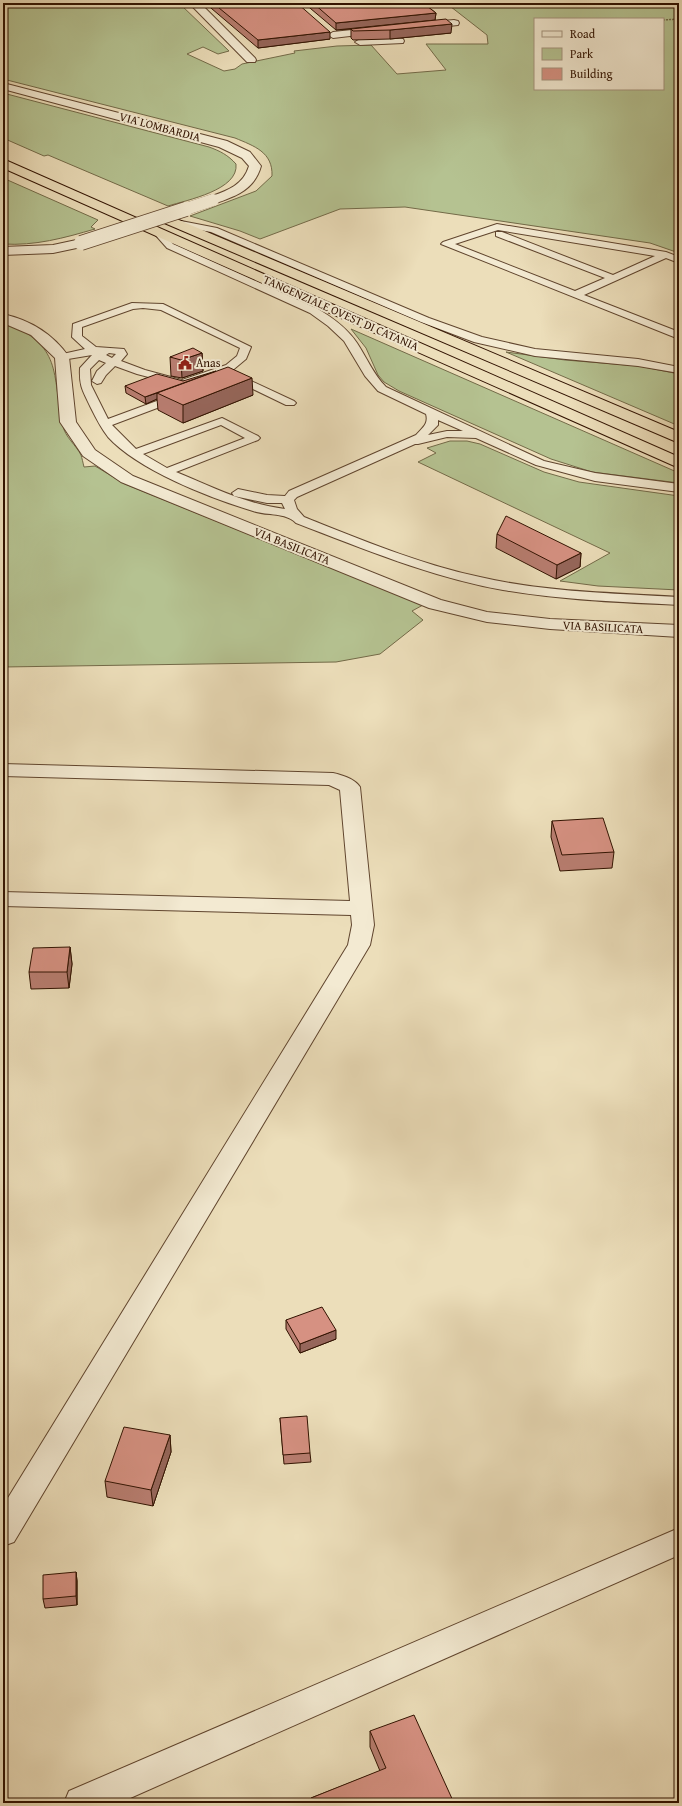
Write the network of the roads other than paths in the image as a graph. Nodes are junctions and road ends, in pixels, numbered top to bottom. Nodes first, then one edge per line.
1 (194, 3) edge
2 (444, 14) dead end
3 (454, 23) junction
4 (323, 26) edge
5 (409, 27) edge
6 (394, 29) edge
7 (463, 30) dead end
8 (334, 35) junction
9 (399, 41) edge
10 (251, 60) dead end
11 (3, 86) edge
12 (3, 149) edge
13 (30, 160) dead end
14 (3, 163) edge
15 (146, 210) dead end
16 (176, 223) junction
17 (156, 230) junction
18 (488, 230) junction
19 (3, 251) edge
20 (666, 255) junction
21 (679, 260) edge
22 (613, 278) junction
23 (574, 295) junction
24 (3, 318) edge
25 (679, 336) edge
26 (99, 352) junction
27 (62, 357) junction
28 (113, 361) junction
29 (679, 370) edge
30 (141, 372) junction
31 (97, 381) junction
32 (290, 403) dead end
33 (98, 406) junction
34 (430, 411) junction
35 (106, 424) junction
36 (483, 436) junction
37 (679, 438) edge
38 (401, 447) junction
39 (134, 454) junction
40 (679, 463) edge
41 (166, 472) junction
42 (186, 480) junction
43 (679, 488) edge
44 (288, 500) junction
45 (293, 514) junction
46 (679, 601) edge
47 (679, 631) edge
48 (3, 770) edge
49 (3, 899) edge
50 (362, 908) junction
51 (3, 1533) edge
52 (679, 1541) edge
53 (81, 1803) edge

1 - 10 street
2 - 3 street
3 - 5 street
3 - 7 street
4 - 8 street
6 - 8 street
8 - 9 street
11 - 19 street, VIA LOMBARDIA, bridge
12 - 13 highway
14 - 17 highway, TANGENZIALE OVEST DI CATANIA
15 - 16 highway, TANGENZIALE OVEST DI CATANIA
16 - 29 lane
16 - 37 highway, TANGENZIALE OVEST DI CATANIA
17 - 34 lane
17 - 40 highway, TANGENZIALE OVEST DI CATANIA
18 - 20 lane
18 - 22 lane
18 - 23 lane
20 - 21 lane
20 - 22 lane
22 - 23 lane
23 - 25 lane
24 - 27 street
26 - 27 lane
26 - 28 lane
26 - 30 lane
26 - 33 lane
27 - 47 street, VIA BASILICATA
28 - 30 lane
28 - 31 lane
30 - 31 lane
31 - 33 lane
32 - 35 lane
33 - 35 lane
34 - 36 lane
34 - 38 lane
35 - 39 lane
36 - 38 lane
36 - 43 lane
38 - 44 lane
39 - 41 lane
39 - 41 lane
41 - 42 lane
42 - 44 lane
42 - 45 lane
44 - 45 lane
45 - 46 lane
48 - 50 street
49 - 50 street
50 - 51 street
52 - 53 street

